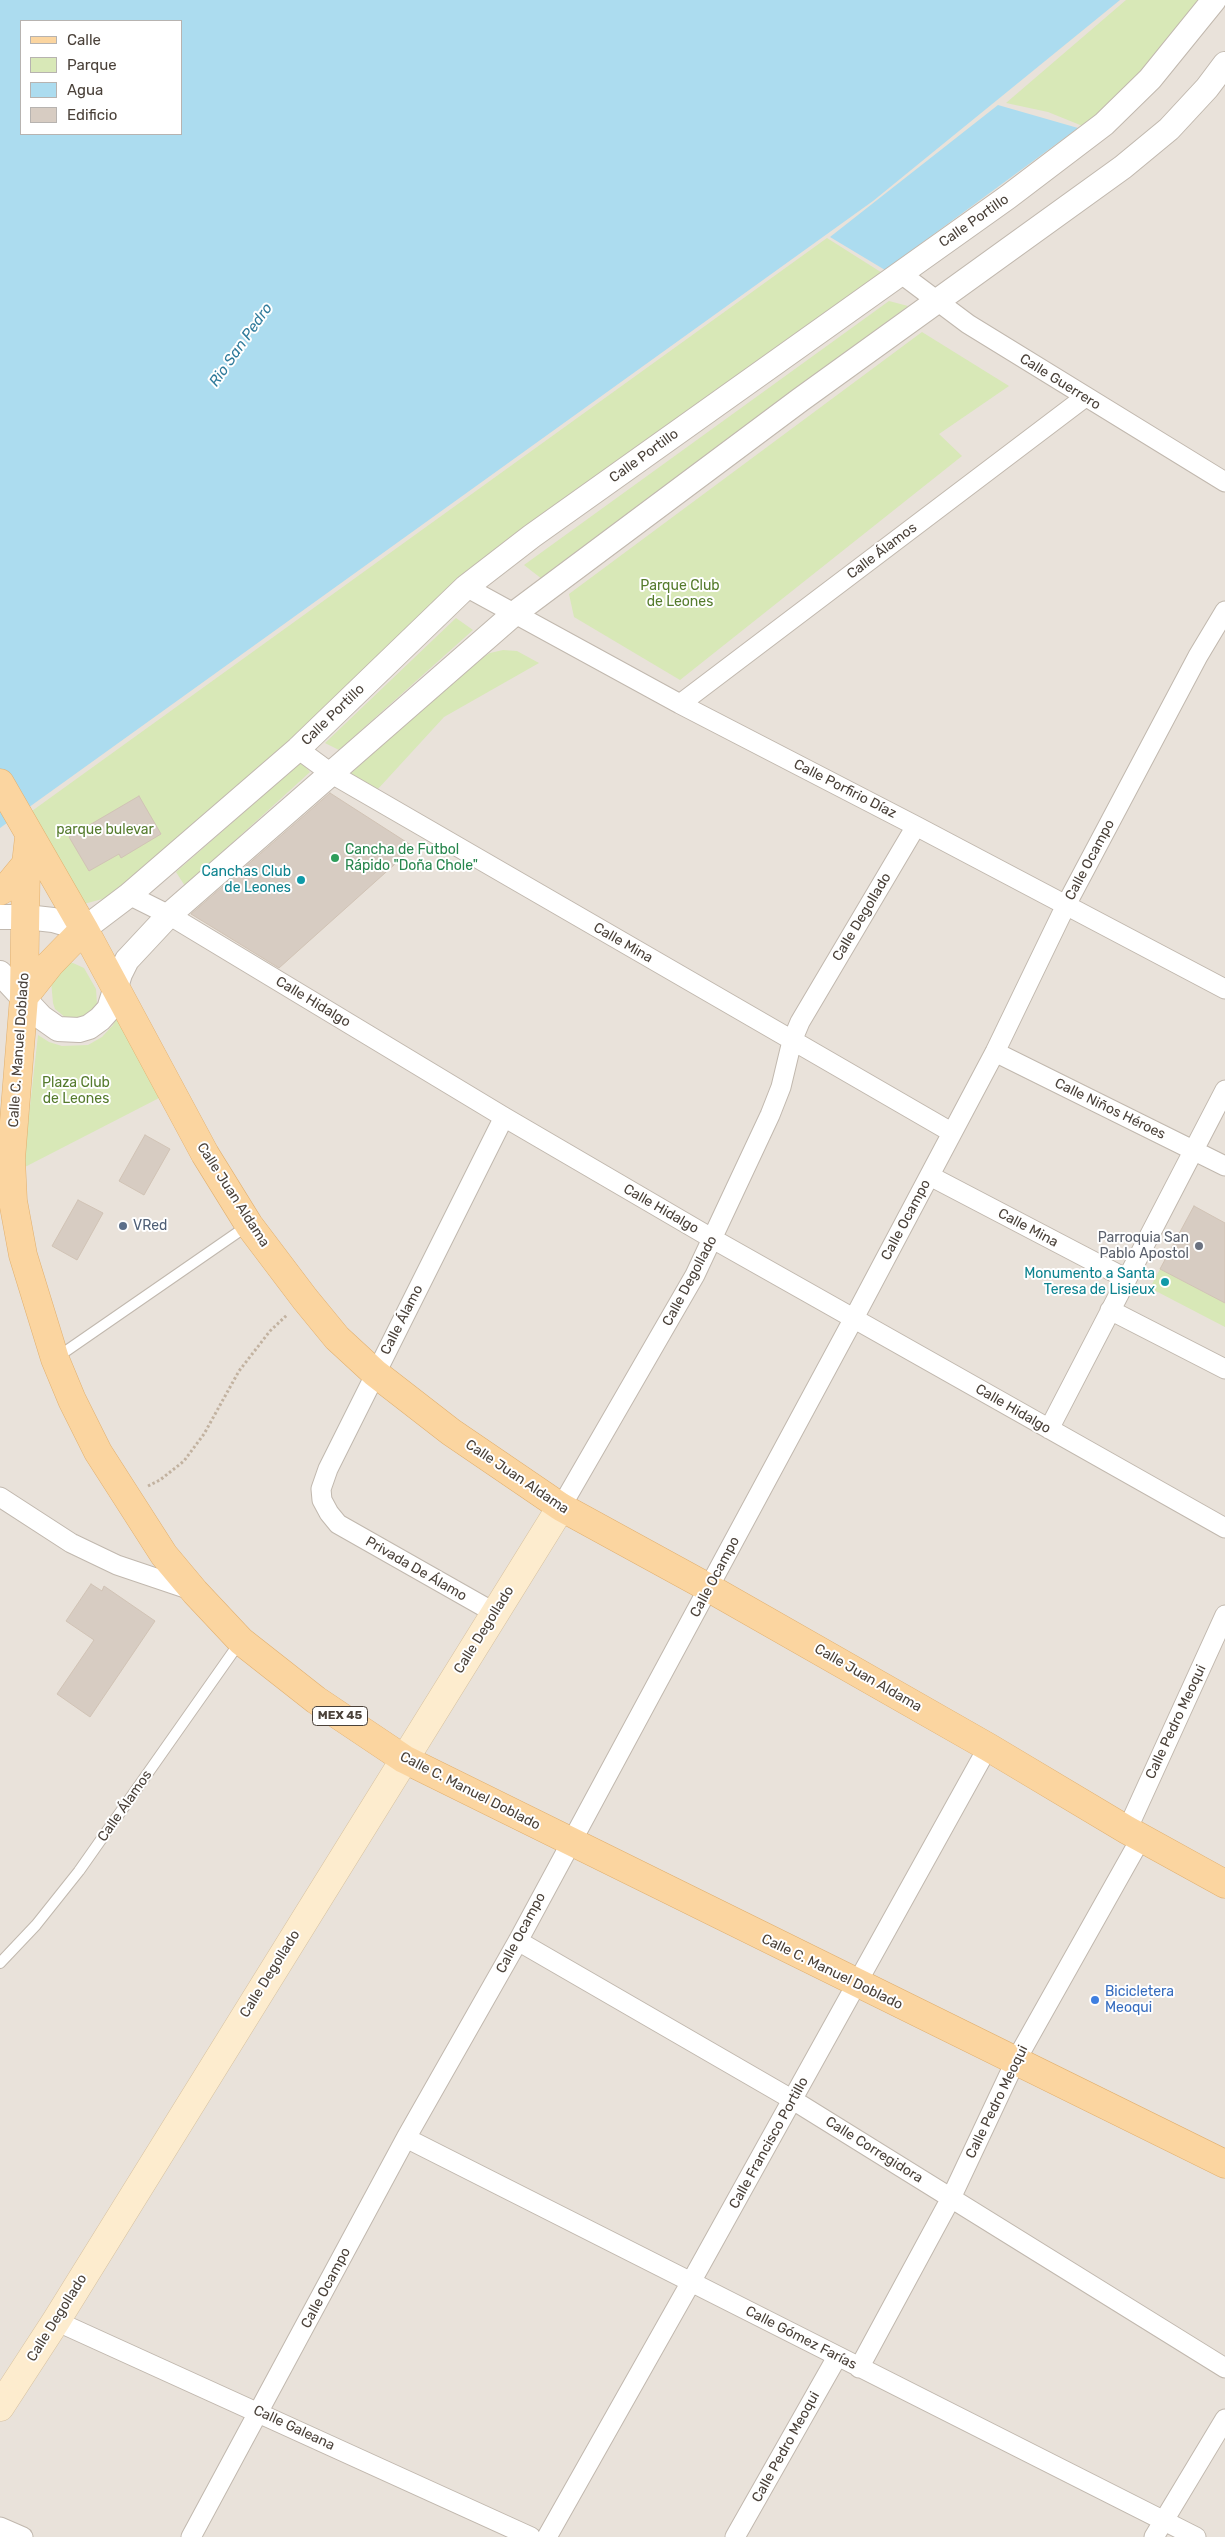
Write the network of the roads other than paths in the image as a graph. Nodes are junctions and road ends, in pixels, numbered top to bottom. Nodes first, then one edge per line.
1 (1214, 0) edge
2 (1225, 64) edge
3 (900, 273) junction
4 (937, 302) junction
5 (1084, 398) junction
6 (1225, 482) edge
7 (466, 588) junction
8 (1225, 611) edge
9 (515, 612) junction
10 (680, 704) junction
11 (298, 749) junction
12 (332, 774) junction
13 (0, 783) edge
14 (916, 826) junction
15 (27, 833) junction
16 (26, 864) junction
17 (0, 891) edge
18 (129, 894) junction
19 (1066, 905) junction
20 (169, 915) junction
21 (13, 917) edge
22 (84, 929) junction
23 (0, 973) edge
24 (116, 988) junction
25 (1225, 989) edge
26 (24, 997) junction
27 (792, 1041) junction
28 (995, 1052) junction
29 (1225, 1090) edge
30 (0, 1097) edge
31 (504, 1117) junction
32 (951, 1132) junction
33 (1194, 1150) junction
34 (11, 1160) junction
35 (1225, 1166) edge
36 (930, 1176) junction
37 (250, 1225) junction
38 (713, 1239) junction
39 (1127, 1280) junction
40 (1110, 1310) junction
41 (854, 1318) junction
42 (55, 1359) junction
43 (1225, 1369) edge
44 (375, 1374) junction
45 (1049, 1429) junction
46 (0, 1497) edge
47 (561, 1507) junction
48 (338, 1524) joint
49 (1225, 1528) edge
50 (709, 1588) junction
51 (195, 1592) junction
52 (495, 1613) junction
53 (1225, 1615) edge
54 (241, 1641) junction
55 (988, 1747) junction
56 (404, 1759) junction
57 (1134, 1834) junction
58 (570, 1842) junction
59 (1225, 1884) edge
60 (518, 1940) junction
61 (0, 1963) edge
62 (856, 1984) junction
63 (1015, 2062) junction
64 (793, 2100) junction
65 (406, 2138) junction
66 (1225, 2164) edge
67 (951, 2198) junction
68 (691, 2282) junction
69 (56, 2321) junction
70 (837, 2357) junction
71 (859, 2368) junction
72 (1225, 2368) edge
73 (0, 2407) edge
74 (260, 2413) junction
75 (1225, 2419) edge
76 (1164, 2521) junction
77 (0, 2527) edge
78 (23, 2537) edge
79 (191, 2537) edge
80 (531, 2537) edge
81 (547, 2537) edge
82 (735, 2537) edge
83 (1154, 2537) edge
84 (1196, 2537) edge

1 - 3 street, Calle Portillo
2 - 4 street
3 - 4 street, Calle Guerrero
3 - 7 street, Calle Portillo
4 - 5 street, Calle Guerrero
4 - 9 street
5 - 6 street, Calle Guerrero
5 - 10 street, Calle Álamos
7 - 9 street, Calle Porfirio Díaz
7 - 11 street, Calle Portillo
8 - 19 street, Calle Ocampo
9 - 10 street, Calle Porfirio Díaz
9 - 12 street
10 - 14 street, Calle Porfirio Díaz
11 - 12 street, Calle Mina
11 - 18 street, Calle Portillo
12 - 20 street
12 - 27 street, Calle Mina
13 - 15 main road, Calle Juan Aldama
14 - 19 street, Calle Porfirio Díaz
14 - 27 street, Calle Degollado
15 - 16 main road, Calle C. Manuel Doblado / MEX 45
15 - 22 main road, Calle Juan Aldama
16 - 17 main road
16 - 21 main road, Calle C. Manuel Doblado / MEX 45
18 - 20 street, Calle Hidalgo
18 - 22 street, Calle Portillo
19 - 25 street, Calle Porfirio Díaz
19 - 28 street, Calle Ocampo
20 - 24 street
20 - 31 street, Calle Hidalgo
21 - 22 street
21 - 26 main road, Calle C. Manuel Doblado / MEX 45
22 - 24 main road, Calle Juan Aldama
22 - 26 main road
23 - 26 street
24 - 26 street
24 - 37 main road, Calle Juan Aldama
26 - 34 main road, Calle C. Manuel Doblado / MEX 45
27 - 32 street, Calle Mina
27 - 38 street, Calle Degollado
28 - 32 street, Calle Ocampo
28 - 33 street, Calle Niños Héroes
29 - 33 street
30 - 34 main road
31 - 38 street, Calle Hidalgo
31 - 44 street, Calle Álamo
32 - 36 street, Calle Ocampo
33 - 35 street, Calle Niños Héroes
33 - 39 street
34 - 42 main road, Calle C. Manuel Doblado / MEX 45
36 - 39 street, Calle Mina
36 - 41 street, Calle Ocampo
37 - 42 lane
37 - 44 main road, Calle Juan Aldama
38 - 41 street, Calle Hidalgo
38 - 47 street, Calle Degollado
39 - 40 street
40 - 43 street
40 - 45 street
41 - 45 street, Calle Hidalgo
41 - 50 street, Calle Ocampo
42 - 51 main road, Calle C. Manuel Doblado / MEX 45
44 - 47 main road, Calle Juan Aldama
44 - 48 street, Calle Álamo
45 - 49 street, Calle Hidalgo
46 - 51 street
47 - 50 main road, Calle Juan Aldama
47 - 52 main road, Calle Degollado
48 - 52 street, Privada De Álamo
50 - 55 main road, Calle Juan Aldama
50 - 58 street, Calle Ocampo
51 - 54 main road, Calle C. Manuel Doblado / MEX 45
52 - 56 main road, Calle Degollado
53 - 57 street, Calle Pedro Meoqui
54 - 56 main road, Calle C. Manuel Doblado / MEX 45
54 - 61 lane, Calle Álamos
55 - 57 main road, Calle Juan Aldama
55 - 62 street, Calle Francisco Portillo
56 - 58 main road, Calle C. Manuel Doblado / MEX 45
56 - 69 main road, Calle Degollado
57 - 59 main road, Calle Juan Aldama
57 - 63 street, Calle Pedro Meoqui
58 - 60 street, Calle Ocampo
58 - 62 main road, Calle C. Manuel Doblado / MEX 45
60 - 64 street, Calle Corregidora
60 - 65 street, Calle Ocampo
62 - 63 main road, Calle C. Manuel Doblado / MEX 45
62 - 64 street, Calle Francisco Portillo
63 - 66 main road, Calle C. Manuel Doblado / MEX 45
63 - 67 street, Calle Pedro Meoqui
64 - 67 street, Calle Corregidora
64 - 68 street, Calle Francisco Portillo
65 - 68 street, Calle Gómez Farías
65 - 74 street, Calle Ocampo
67 - 71 street, Calle Pedro Meoqui
67 - 72 street, Calle Corregidora
68 - 70 street, Calle Gómez Farías
68 - 81 street, Calle Francisco Portillo
69 - 73 main road, Calle Degollado
69 - 74 street, Calle Galeana
70 - 71 street, Calle Gómez Farías
70 - 82 street, Calle Pedro Meoqui
71 - 76 street, Calle Gómez Farías
74 - 79 street, Calle Ocampo
74 - 80 street, Calle Galeana
75 - 76 street
76 - 83 street
76 - 84 street, Calle Gómez Farías
77 - 78 street

